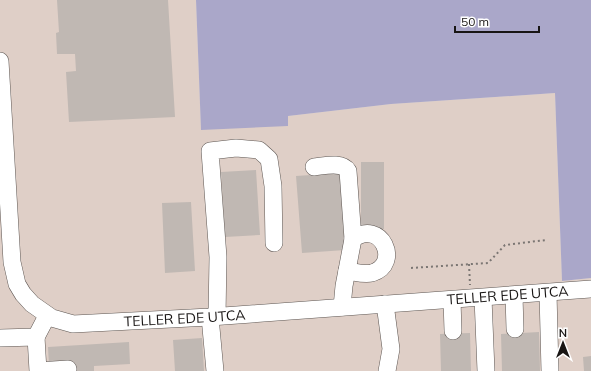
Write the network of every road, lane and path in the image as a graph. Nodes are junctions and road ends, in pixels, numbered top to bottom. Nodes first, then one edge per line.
1 (0, 61) edge
2 (314, 167) dead end
3 (353, 239) junction
4 (546, 240) dead end
5 (274, 242) dead end
6 (469, 264) junction
7 (411, 268) dead end
8 (347, 271) junction
9 (591, 289) edge
10 (548, 293) junction
11 (514, 296) junction
12 (477, 298) junction
13 (452, 300) junction
14 (385, 304) junction
15 (342, 307) junction
16 (47, 316) junction
17 (214, 316) junction
18 (515, 329) dead end
19 (453, 331) dead end
20 (36, 337) junction
21 (0, 338) edge
22 (68, 369) dead end
23 (50, 370) edge
24 (215, 371) edge
25 (387, 371) edge
26 (486, 371) edge
27 (550, 371) edge

1 - 16 street, TELLER EDE UTCA
2 - 3 street
3 - 8 street
3 - 8 street
4 - 6 path
5 - 17 street
6 - 7 path
6 - 12 path
8 - 15 street
9 - 10 street, TELLER EDE UTCA
10 - 11 street, TELLER EDE UTCA
10 - 27 street
11 - 12 street, TELLER EDE UTCA
11 - 18 street
12 - 13 street, TELLER EDE UTCA
12 - 26 street
13 - 14 street, TELLER EDE UTCA
13 - 19 street
14 - 15 street, TELLER EDE UTCA
14 - 25 street
15 - 17 street, TELLER EDE UTCA
16 - 17 street, TELLER EDE UTCA
16 - 20 street
17 - 24 street
20 - 21 street
20 - 23 street
22 - 23 street

